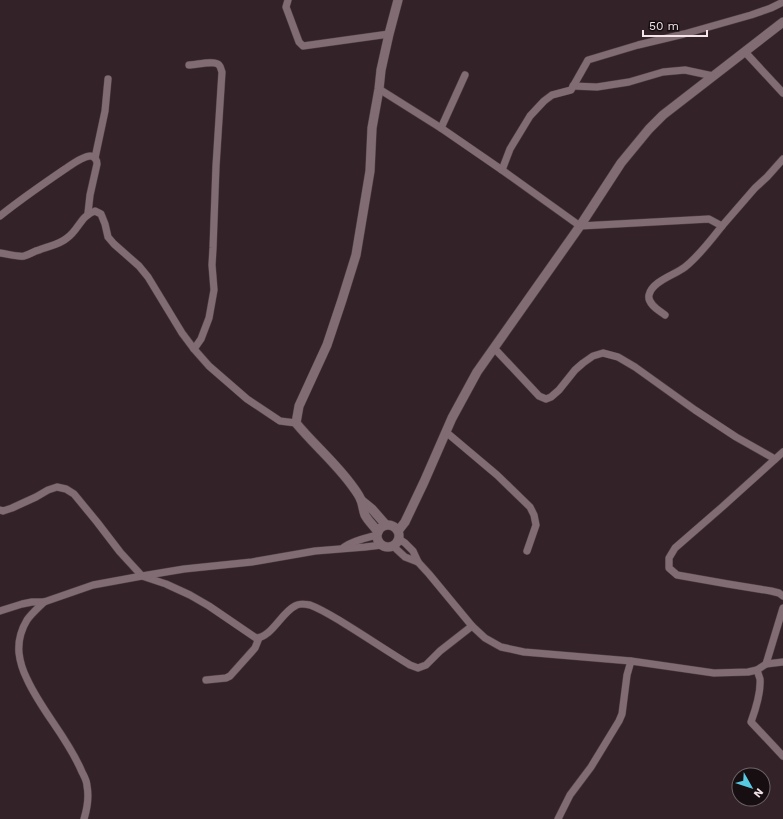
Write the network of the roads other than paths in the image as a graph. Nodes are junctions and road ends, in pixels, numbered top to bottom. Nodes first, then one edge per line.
1 (288, 0) edge
2 (398, 0) edge
3 (783, 2) edge
4 (783, 22) edge
5 (389, 34) junction
6 (746, 52) junction
7 (189, 65) dead end
8 (465, 75) dead end
9 (713, 76) junction
10 (108, 79) dead end
11 (573, 86) junction
12 (379, 89) junction
13 (783, 93) edge
14 (441, 128) junction
15 (95, 158) junction
16 (783, 159) edge
17 (502, 170) junction
18 (88, 213) junction
19 (0, 216) edge
20 (580, 226) junction
21 (722, 226) junction
22 (0, 253) edge
23 (666, 315) dead end
24 (494, 348) junction
25 (194, 350) junction
26 (296, 423) junction
27 (446, 432) junction
28 (783, 452) edge
29 (775, 459) junction
30 (361, 500) junction
31 (0, 510) edge
32 (386, 525) junction
33 (378, 533) junction
34 (397, 539) junction
35 (382, 545) junction
36 (342, 548) junction
37 (527, 550) dead end
38 (142, 576) junction
39 (783, 596) edge
40 (44, 602) junction
41 (783, 608) edge
42 (0, 611) edge
43 (472, 626) junction
44 (259, 638) junction
45 (631, 661) junction
46 (783, 662) edge
47 (766, 664) junction
48 (756, 670) junction
49 (206, 680) dead end
50 (783, 756) edge
51 (84, 819) edge
52 (558, 819) edge

1 - 5 street
2 - 5 street
3 - 11 street
4 - 6 street
5 - 12 street
6 - 9 street
6 - 13 street
7 - 25 street
8 - 14 street
9 - 11 street
9 - 20 street
10 - 15 street
11 - 17 street
12 - 14 street
12 - 26 street
14 - 17 street
15 - 18 street
15 - 19 street
16 - 21 street
17 - 20 street
18 - 22 street
18 - 25 street
20 - 21 street
20 - 24 street
21 - 23 street
24 - 27 street
24 - 29 street
25 - 26 street
26 - 30 street
27 - 34 street
27 - 37 street
28 - 29 street
29 - 39 street
30 - 32 street
30 - 33 street
31 - 38 street
32 - 33 street
32 - 34 street
33 - 35 street
33 - 36 street
34 - 35 street
34 - 43 street
35 - 36 street
36 - 38 street
38 - 40 street
38 - 44 street
40 - 42 street
40 - 51 street
41 - 47 street
43 - 44 street
43 - 45 street
44 - 49 street
45 - 48 street
45 - 52 street
46 - 47 street
47 - 48 street
48 - 50 street

